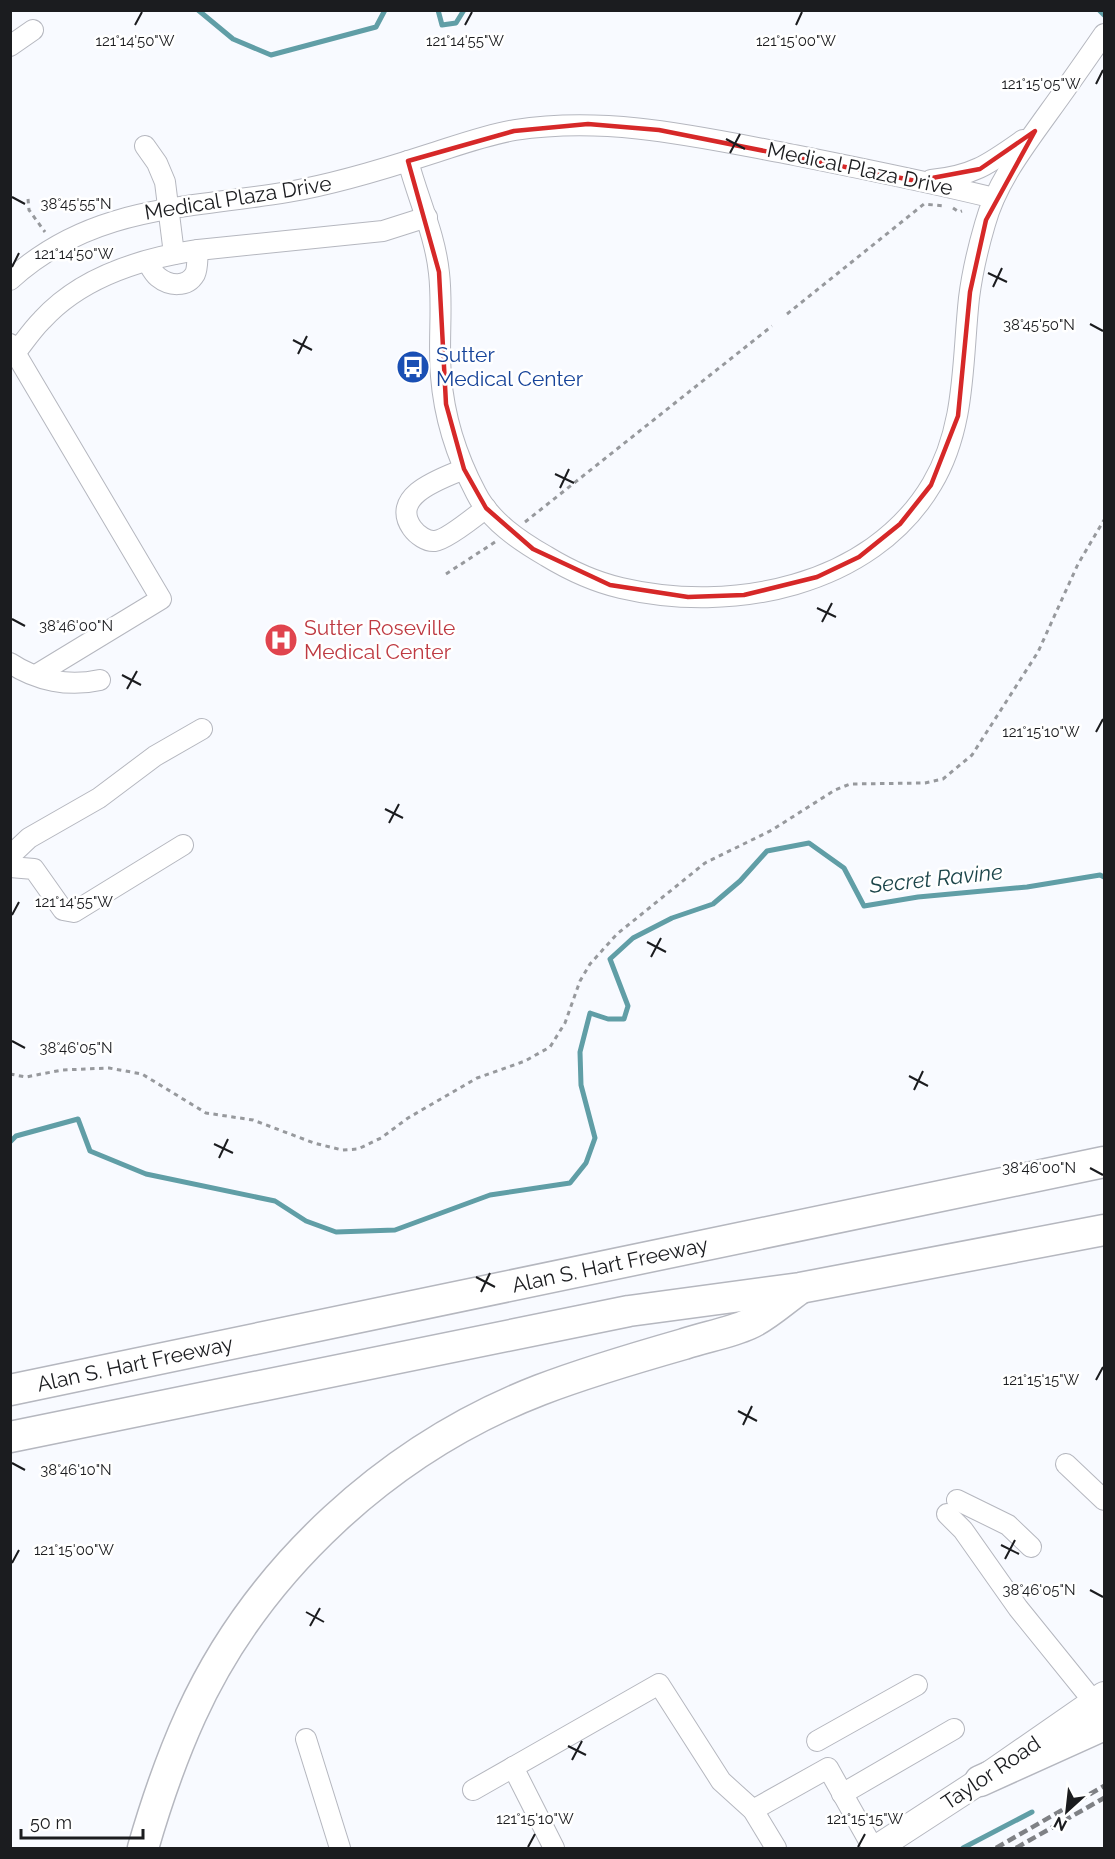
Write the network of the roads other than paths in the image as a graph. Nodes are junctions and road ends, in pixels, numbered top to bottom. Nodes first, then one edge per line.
1 (33, 30) dead end
2 (1104, 34) edge
3 (10, 46) edge
4 (1035, 131) junction
5 (145, 146) dead end
6 (408, 161) junction
7 (916, 181) junction
8 (994, 198) junction
9 (168, 208) junction
10 (427, 217) junction
11 (198, 250) junction
12 (174, 254) junction
13 (147, 261) junction
14 (10, 280) edge
15 (13, 349) edge
16 (464, 469) junction
17 (486, 508) junction
18 (10, 663) edge
19 (36, 675) junction
20 (100, 680) dead end
21 (202, 729) dead end
22 (183, 845) dead end
23 (10, 856) edge
24 (10, 867) edge
25 (1104, 1162) edge
26 (1104, 1230) edge
27 (800, 1288) junction
28 (10, 1390) edge
29 (10, 1437) edge
30 (1066, 1464) dead end
31 (1104, 1500) edge
32 (1031, 1547) dead end
33 (916, 1685) dead end
34 (1101, 1707) edge
35 (954, 1729) dead end
36 (306, 1739) dead end
37 (817, 1741) dead end
38 (513, 1767) junction
39 (980, 1781) joint
40 (472, 1790) dead end
41 (842, 1794) junction
42 (753, 1810) junction
43 (143, 1848) edge
44 (340, 1848) edge
45 (554, 1848) edge
46 (776, 1848) edge
47 (875, 1848) edge

1 - 3 street
2 - 4 street
4 - 7 street
4 - 8 street
5 - 9 street
6 - 7 street, Medical Plaza Drive
6 - 9 street, Medical Plaza Drive
6 - 10 street
7 - 8 street, Medical Plaza Drive
8 - 17 street
9 - 12 street
9 - 14 street, Medical Plaza Drive
10 - 11 street
10 - 16 street
11 - 12 street
11 - 13 street
12 - 13 street
13 - 15 street
15 - 19 street
16 - 17 street
16 - 17 street
18 - 19 street
19 - 20 street
21 - 23 street
22 - 24 street
25 - 28 highway, Alan S. Hart Freeway
26 - 27 highway
27 - 29 highway
27 - 43 highway
30 - 31 street
32 - 34 street
33 - 37 street
34 - 39 highway
35 - 41 street
36 - 44 street
38 - 40 street
38 - 42 street
38 - 45 street
39 - 47 main road, Taylor Road
41 - 42 street
41 - 47 street
42 - 46 street

